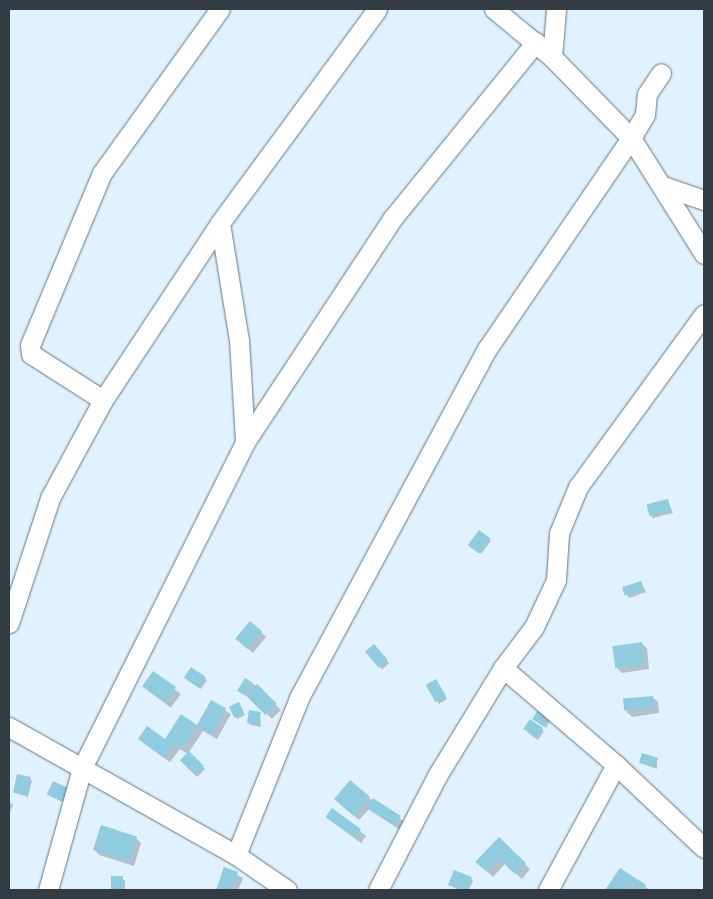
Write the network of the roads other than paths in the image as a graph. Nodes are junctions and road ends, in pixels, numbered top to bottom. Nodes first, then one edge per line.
1 (220, 9) edge
2 (377, 9) edge
3 (494, 9) edge
4 (556, 9) edge
5 (536, 42) junction
6 (552, 57) junction
7 (661, 73) dead end
8 (631, 138) junction
9 (663, 186) junction
10 (704, 200) edge
11 (220, 223) junction
12 (704, 254) edge
13 (704, 314) edge
14 (103, 400) junction
15 (245, 442) junction
16 (9, 623) edge
17 (503, 668) junction
18 (9, 727) edge
19 (616, 766) junction
20 (82, 768) junction
21 (704, 848) edge
22 (236, 856) junction
23 (48, 890) edge
24 (286, 890) edge
25 (378, 890) edge
26 (548, 890) edge

1 - 14 street
2 - 11 street
3 - 5 street
4 - 6 street
5 - 6 street
5 - 15 street
6 - 8 street
7 - 8 street
8 - 9 street
8 - 22 street
9 - 10 street
9 - 12 street
11 - 14 street
11 - 15 street
13 - 17 street
14 - 16 street
15 - 20 street
17 - 19 street
17 - 25 street
18 - 20 street
19 - 21 street
19 - 26 street
20 - 22 street
20 - 23 street
22 - 24 street

